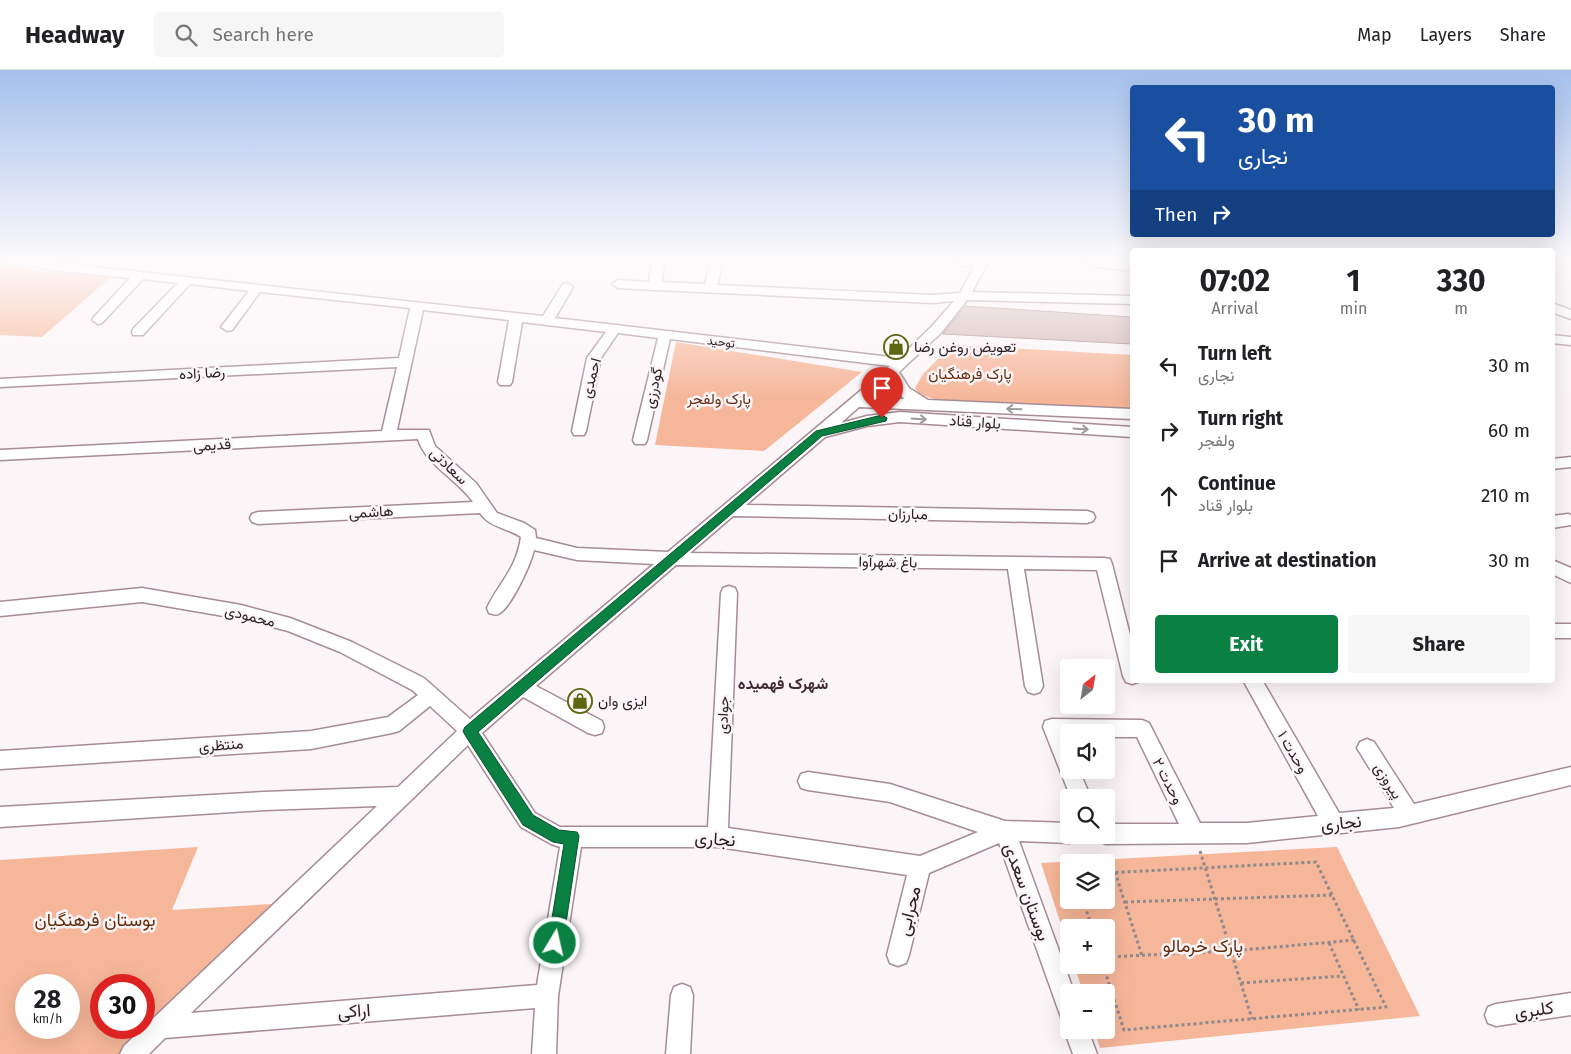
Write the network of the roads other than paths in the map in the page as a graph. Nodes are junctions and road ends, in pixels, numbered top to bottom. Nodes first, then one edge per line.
1 (417, 307) edge
2 (109, 308) edge
3 (161, 308) edge
4 (242, 308) edge
5 (425, 308) edge
6 (554, 308) edge
7 (954, 308) edge
8 (1555, 308) edge
9 (1555, 308) edge
10 (1571, 310) edge
11 (1571, 315) edge
12 (516, 318) junction
13 (98, 320) dead end
14 (546, 322) junction
15 (227, 327) dead end
16 (614, 330) junction
17 (138, 332) dead end
18 (665, 336) junction
19 (1555, 339) edge
20 (1571, 341) edge
21 (404, 362) junction
22 (897, 367) junction
23 (505, 382) dead end
24 (0, 383) edge
25 (856, 402) junction
26 (928, 406) junction
27 (1130, 414) edge
28 (579, 432) dead end
29 (1130, 432) edge
30 (819, 433) junction
31 (424, 434) joint
32 (388, 437) junction
33 (640, 440) dead end
34 (0, 455) edge
35 (1571, 462) edge
36 (1555, 464) edge
37 (483, 507) junction
38 (729, 510) junction
39 (1087, 517) dead end
40 (258, 518) dead end
41 (529, 543) junction
42 (672, 559) junction
43 (1015, 563) junction
44 (1555, 568) edge
45 (1571, 576) edge
46 (728, 593) dead end
47 (495, 608) dead end
48 (0, 609) edge
49 (1555, 631) edge
50 (1571, 632) edge
51 (1130, 665) edge
52 (1254, 683) edge
53 (1034, 686) dead end
54 (521, 687) junction
55 (431, 695) junction
56 (1060, 726) edge
57 (595, 728) dead end
58 (1115, 728) edge
59 (470, 731) junction
60 (1060, 746) edge
61 (1367, 748) dead end
62 (0, 760) edge
63 (1571, 776) edge
64 (808, 781) dead end
65 (402, 796) junction
66 (1409, 814) junction
67 (0, 817) edge
68 (1334, 824) junction
69 (1005, 831) junction
70 (1060, 833) edge
71 (1194, 833) junction
72 (1115, 834) edge
73 (572, 836) junction
74 (718, 837) junction
75 (920, 866) junction
76 (898, 955) dead end
77 (1060, 984) edge
78 (682, 995) dead end
79 (547, 996) junction
80 (1571, 1004) edge
81 (1496, 1015) dead end
82 (161, 1026) junction
83 (1079, 1039) edge
84 (132, 1054) edge
85 (544, 1054) edge
86 (678, 1054) edge
87 (1085, 1054) edge

1 - 21 street
2 - 13 street
3 - 17 street
4 - 15 street
5 - 12 street, توحید
6 - 14 street
7 - 22 street
8 - 10 street
9 - 11 street
12 - 14 street, توحید
12 - 23 street
14 - 16 street, توحید
16 - 18 street, توحید
16 - 28 street, احمدی
18 - 22 street, توحید
18 - 33 street, گودرزی
19 - 20 street
21 - 24 street, رضا زاده
21 - 32 street
22 - 25 street
22 - 26 street
25 - 26 street, بلوار قناد
25 - 30 street
27 -> 26 street, بلوار قناد
30 -> 29 street, بلوار قناد
30 - 38 street
31 - 32 street, قدیمی
31 - 37 street, سعادتی
32 - 34 street, قدیمی
35 - 36 street
37 - 40 street, هاشمی
37 - 41 street, سعادتی
38 - 39 street, مبارزان
38 - 42 street
41 - 42 street, باغ شهرآوا
41 - 47 street
42 - 43 street, باغ شهرآوا
42 - 54 street
43 - 51 street, باغ شهرآوا
43 - 53 street
44 - 45 street
46 - 74 street, جوادی
48 - 55 street, محمودی
49 - 50 street
52 - 68 street, وحدت ۱
54 - 57 street
54 - 59 street
55 - 59 street, محمودی
55 - 62 street, منتظری
56 - 60 street, وحدت ۲
58 - 71 street, وحدت ۲
59 - 65 street
59 - 73 street, نجاری
61 - 66 street, پیروزی
63 - 66 street, نجاری
64 - 69 street
65 - 67 street
65 - 82 street
66 - 68 street, نجاری
68 - 71 street, نجاری
69 - 70 street
69 - 75 street
69 - 77 street, بوستان سعدی
71 - 72 street, نجاری
73 - 74 street, نجاری
73 - 79 street
74 - 75 street, نجاری
75 - 76 street, محرابی
78 - 86 street
79 - 82 street, اراکی
79 - 85 street
80 - 81 street, کلبری
82 - 84 street
83 - 87 street

